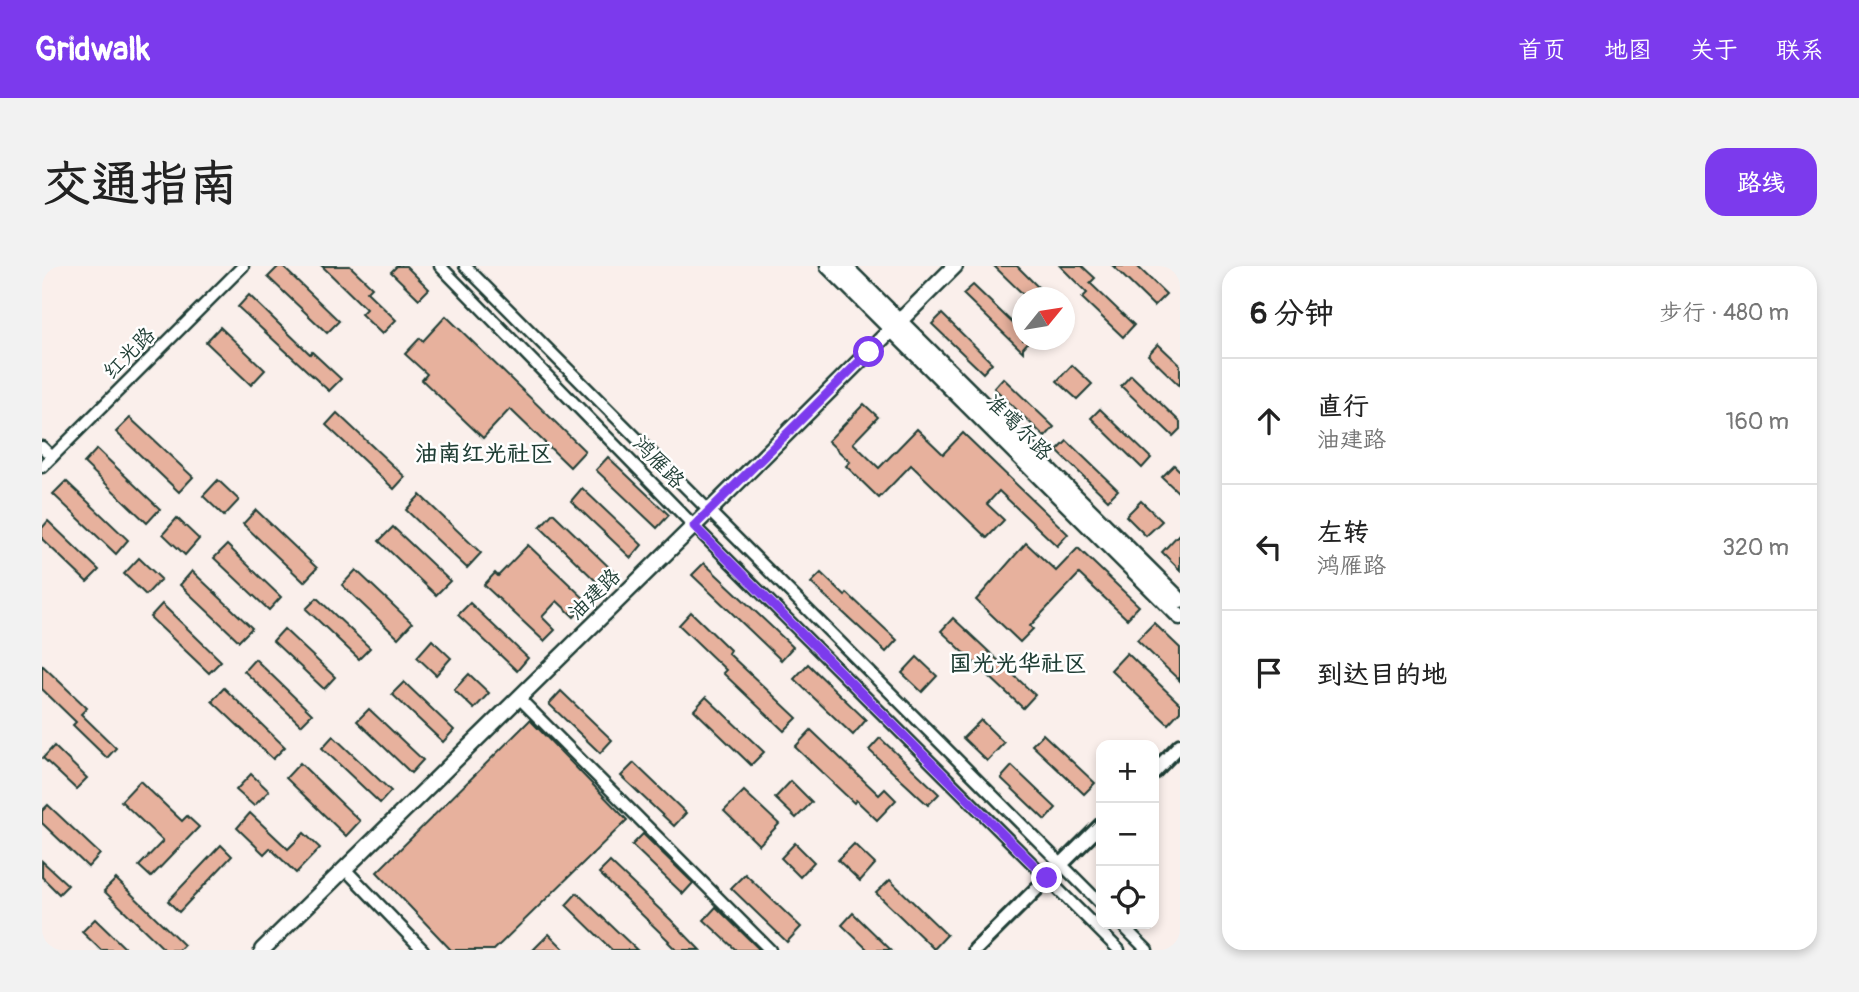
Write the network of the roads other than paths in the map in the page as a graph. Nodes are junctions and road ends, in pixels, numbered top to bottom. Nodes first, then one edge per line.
1 (243, 266) edge
2 (440, 266) edge
3 (465, 266) edge
4 (828, 266) edge
5 (844, 266) edge
6 (955, 266) edge
7 (896, 326) junction
8 (42, 447) edge
9 (52, 457) junction
10 (42, 467) edge
11 (709, 511) junction
12 (694, 526) junction
13 (1180, 600) edge
14 (1180, 617) edge
15 (518, 697) junction
16 (1180, 746) edge
17 (1159, 767) edge
18 (1096, 830) edge
19 (1061, 864) junction
20 (344, 868) junction
21 (1047, 878) junction
22 (1096, 899) edge
23 (1126, 929) edge
24 (262, 950) edge
25 (423, 950) edge
26 (770, 950) edge
27 (975, 950) edge
28 (1119, 950) edge
29 (1147, 950) edge

1 - 9 street, 红光路
2 - 12 street, 鸿雁路
3 - 11 street, 鸿雁路
4 - 7 main road, 准噶尔路
5 - 7 main road, 准噶尔路
6 - 7 main road, 油建路
7 - 11 main road, 油建路
7 - 13 main road, 准噶尔路
7 - 14 main road, 准噶尔路
8 - 9 street
9 - 10 street, 红光路
11 - 12 main road, 油建路
11 - 19 street, 鸿雁路
12 - 15 main road, 油建路
12 - 21 street, 鸿雁路
15 - 20 main road, 油建路
15 - 26 street
16 - 17 street
18 - 19 street
19 - 21 street
19 - 22 street, 鸿雁路
20 - 24 main road, 油建路
20 - 25 street
21 - 27 street
21 - 28 street, 鸿雁路
23 - 29 street

